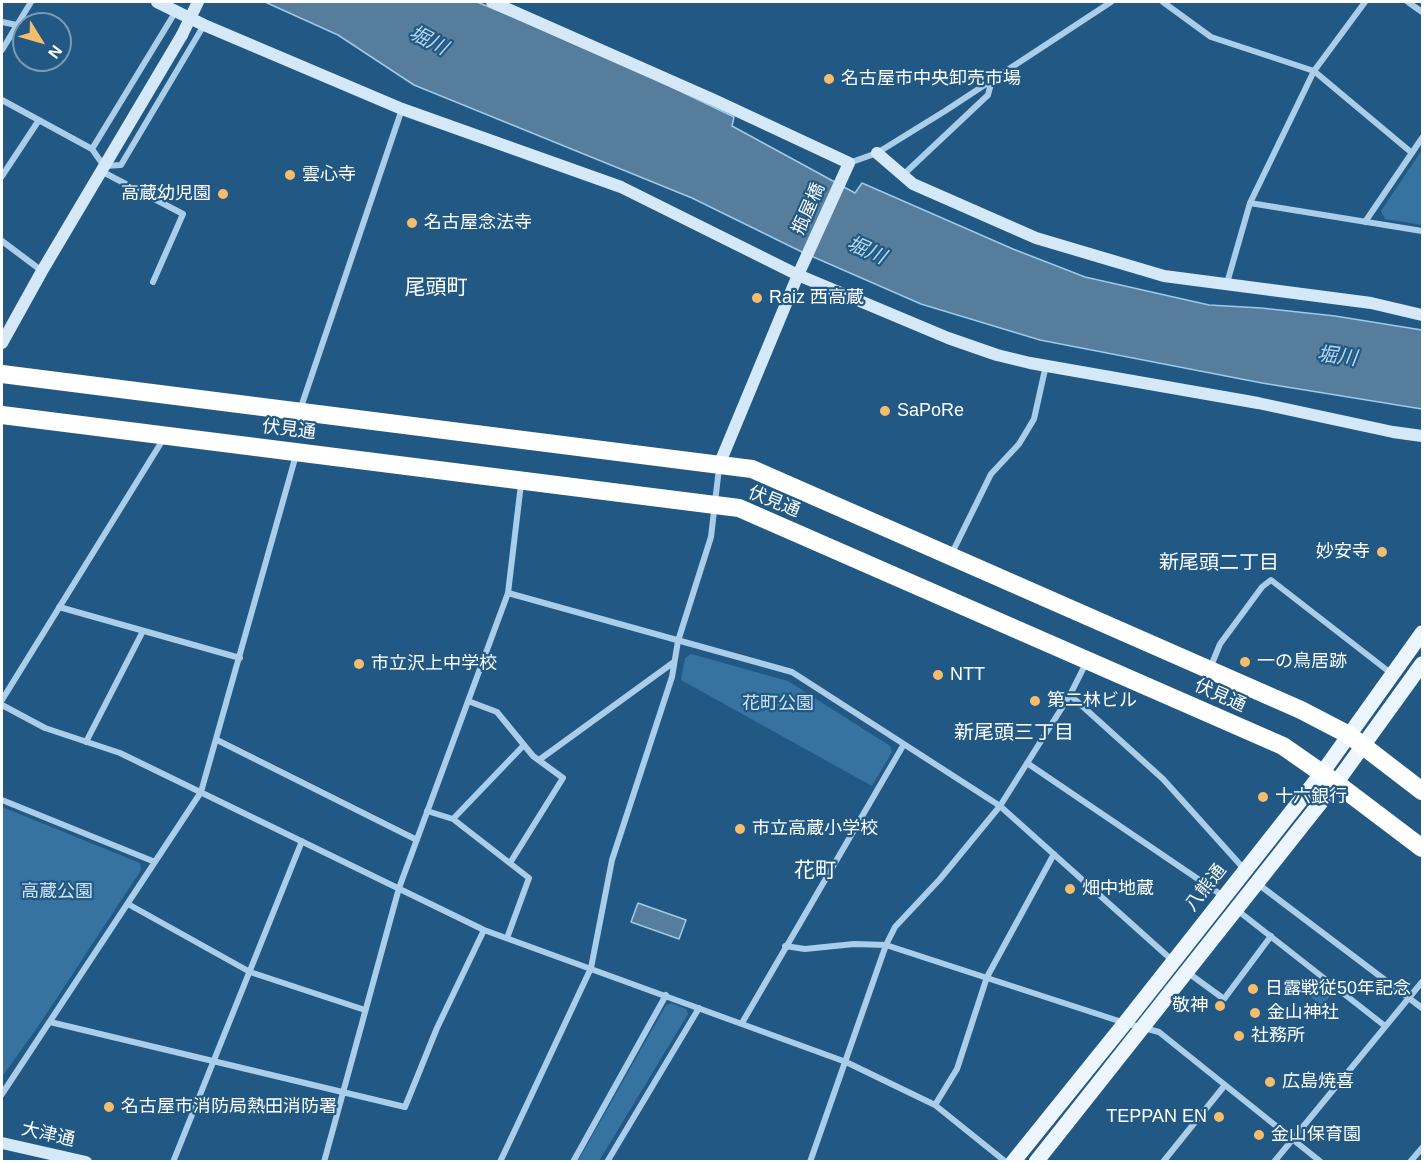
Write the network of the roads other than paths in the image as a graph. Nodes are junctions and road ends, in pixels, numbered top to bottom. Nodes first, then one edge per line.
1 (157, 2) edge
2 (198, 2) edge
3 (492, 2) edge
4 (1111, 2) edge
5 (1163, 2) edge
6 (1365, 2) edge
7 (1408, 2) edge
8 (176, 11) junction
9 (1422, 12) edge
10 (204, 25) junction
11 (12, 33) edge
12 (2, 50) edge
13 (1314, 71) junction
14 (992, 80) junction
15 (2, 100) edge
16 (402, 109) junction
17 (39, 120) junction
18 (1422, 138) edge
19 (92, 149) junction
20 (878, 153) junction
21 (1412, 153) junction
22 (848, 165) junction
23 (103, 168) junction
24 (2, 176) edge
25 (902, 176) junction
26 (1250, 203) junction
27 (1365, 222) junction
28 (1422, 231) edge
29 (2, 241) edge
30 (801, 270) junction
31 (42, 271) junction
32 (153, 282) dead end
33 (1227, 283) junction
34 (1422, 315) edge
35 (2, 343) edge
36 (1046, 365) junction
37 (2, 374) edge
38 (300, 411) junction
39 (2, 415) edge
40 (165, 435) junction
41 (1422, 436) edge
42 (297, 452) junction
43 (719, 465) junction
44 (521, 480) junction
45 (714, 505) junction
46 (950, 556) junction
47 (508, 593) junction
48 (59, 607) junction
49 (143, 631) junction
50 (1422, 633) edge
51 (678, 641) junction
52 (240, 658) junction
53 (1087, 661) junction
54 (675, 662) junction
55 (1422, 664) edge
56 (1209, 670) junction
57 (1393, 674) junction
58 (1070, 695) junction
59 (2, 700) edge
60 (468, 701) junction
61 (2, 705) edge
62 (216, 740) junction
63 (1356, 741) junction
64 (86, 742) junction
65 (904, 744) junction
66 (524, 745) junction
67 (538, 760) junction
68 (1028, 763) junction
69 (1329, 778) junction
70 (1422, 791) edge
71 (201, 792) junction
72 (2, 800) edge
73 (1000, 806) junction
74 (427, 811) junction
75 (453, 819) junction
76 (417, 840) junction
77 (302, 842) junction
78 (1422, 848) edge
79 (1054, 854) junction
80 (155, 862) junction
81 (510, 863) junction
82 (1245, 870) junction
83 (1257, 883) junction
84 (399, 888) junction
85 (1224, 897) junction
86 (128, 904) junction
87 (1236, 909) junction
88 (484, 930) junction
89 (1271, 936) junction
90 (507, 938) junction
91 (886, 945) junction
92 (786, 946) junction
93 (1174, 962) junction
94 (591, 968) junction
95 (250, 972) junction
96 (1187, 972) junction
97 (987, 977) junction
98 (1422, 981) edge
99 (666, 995) junction
100 (1409, 998) junction
101 (699, 1008) junction
102 (1422, 1008) edge
103 (365, 1010) junction
104 (50, 1022) junction
105 (742, 1023) junction
106 (1125, 1023) junction
107 (1386, 1026) junction
108 (1143, 1027) junction
109 (213, 1062) junction
110 (846, 1062) junction
111 (1225, 1085) junction
112 (343, 1092) junction
113 (2, 1094) edge
114 (935, 1105) junction
115 (1292, 1138) junction
116 (2, 1143) edge
117 (1422, 1148) edge
118 (86, 1161) edge
119 (173, 1161) edge
120 (324, 1161) edge
121 (500, 1161) edge
122 (573, 1161) edge
123 (607, 1161) edge
124 (810, 1161) edge
125 (1006, 1161) edge
126 (1012, 1161) edge
127 (1036, 1161) edge
128 (1164, 1161) edge
129 (1274, 1161) edge
130 (1321, 1161) edge
131 (1410, 1161) edge

1 - 8 street
2 - 23 street, bridge
3 - 22 street
4 - 14 street
5 - 13 street
6 - 13 street
7 - 9 street
8 - 10 street
8 - 19 street
10 - 16 street
10 - 23 street
11 - 12 street
13 - 21 street
13 - 26 street
14 - 20 street
14 - 25 street
15 - 17 street
16 - 30 street
16 - 38 street
17 - 19 street
17 - 24 street
18 - 21 street
19 - 23 street
20 - 22 street
20 - 25 street
21 - 27 street
22 - 30 street, 瓶屋橋
23 - 31 street
23 - 32 street
25 - 33 street
26 - 27 street
26 - 33 street
27 - 28 street
29 - 31 street
30 - 36 street
30 - 43 street, 瓶屋橋
31 - 35 street
33 - 34 street
36 - 41 street
36 - 46 street
37 - 38 highway, 伏見通
38 - 43 highway, 伏見通
39 - 40 highway, 伏見通
40 - 42 highway, 伏見通
40 - 48 street
42 - 44 highway, 伏見通
42 - 52 street
43 - 45 street
43 - 46 highway, 伏見通
44 - 45 highway, 伏見通
44 - 47 street
45 - 51 street
45 - 53 highway, 伏見通
46 - 56 highway, 伏見通
47 - 51 street
47 - 60 street
48 - 49 street
48 - 59 street
49 - 52 street
49 - 64 street
50 - 57 main road, 八熊通
51 - 54 street
51 - 65 street
52 - 62 street
53 - 58 street
53 - 69 highway, 伏見通
54 - 67 street
54 - 94 street
55 - 63 main road, 八熊通
56 - 57 street
56 - 63 highway, 伏見通
57 - 63 main road, 八熊通
58 - 68 street
58 - 82 street
60 - 66 street
60 - 74 street
61 - 64 street
62 - 71 street
62 - 76 street
63 - 69 main road, 八熊通
63 - 70 highway, 伏見通
64 - 71 street
65 - 73 street
65 - 92 street
66 - 67 street
66 - 75 street
67 - 81 street
68 - 73 street
68 - 85 street
69 - 78 highway, 伏見通
69 - 82 main road, 八熊通
69 - 83 main road, 八熊通
71 - 77 street
71 - 80 street
72 - 80 street
73 - 79 street
73 - 91 street
74 - 75 street
74 - 76 street
75 - 81 street
76 - 84 street
77 - 84 street
77 - 95 street
79 - 93 street
79 - 97 street
80 - 86 street
81 - 90 street
82 - 85 main road, 八熊通
83 - 87 main road, 八熊通
83 - 100 street
84 - 88 street
84 - 103 street
85 - 93 main road, 八熊通
86 - 95 street
86 - 104 street
87 - 89 street
87 - 96 main road, 八熊通
88 - 90 street
88 - 112 street
89 - 96 street
89 - 107 street
90 - 94 street
91 - 92 street
91 - 97 street
91 - 110 street
92 - 105 street
93 - 106 main road, 八熊通
94 - 99 street
94 - 121 street
95 - 103 street
95 - 109 street
96 - 108 main road, 八熊通
97 - 106 street
97 - 114 street
98 - 100 street
99 - 101 street
99 - 122 street
100 - 102 street
100 - 107 street
101 - 105 street
101 - 123 street
103 - 112 street
104 - 109 street
104 - 113 street
105 - 110 street
106 - 108 street
106 - 126 main road, 八熊通
107 - 115 street
108 - 111 street
108 - 127 main road, 八熊通
109 - 112 street
109 - 119 street
110 - 114 street
110 - 124 street
111 - 115 street
111 - 128 street
112 - 120 street
114 - 125 street
115 - 129 street
115 - 130 street
116 - 118 street, 大津通
117 - 131 street

